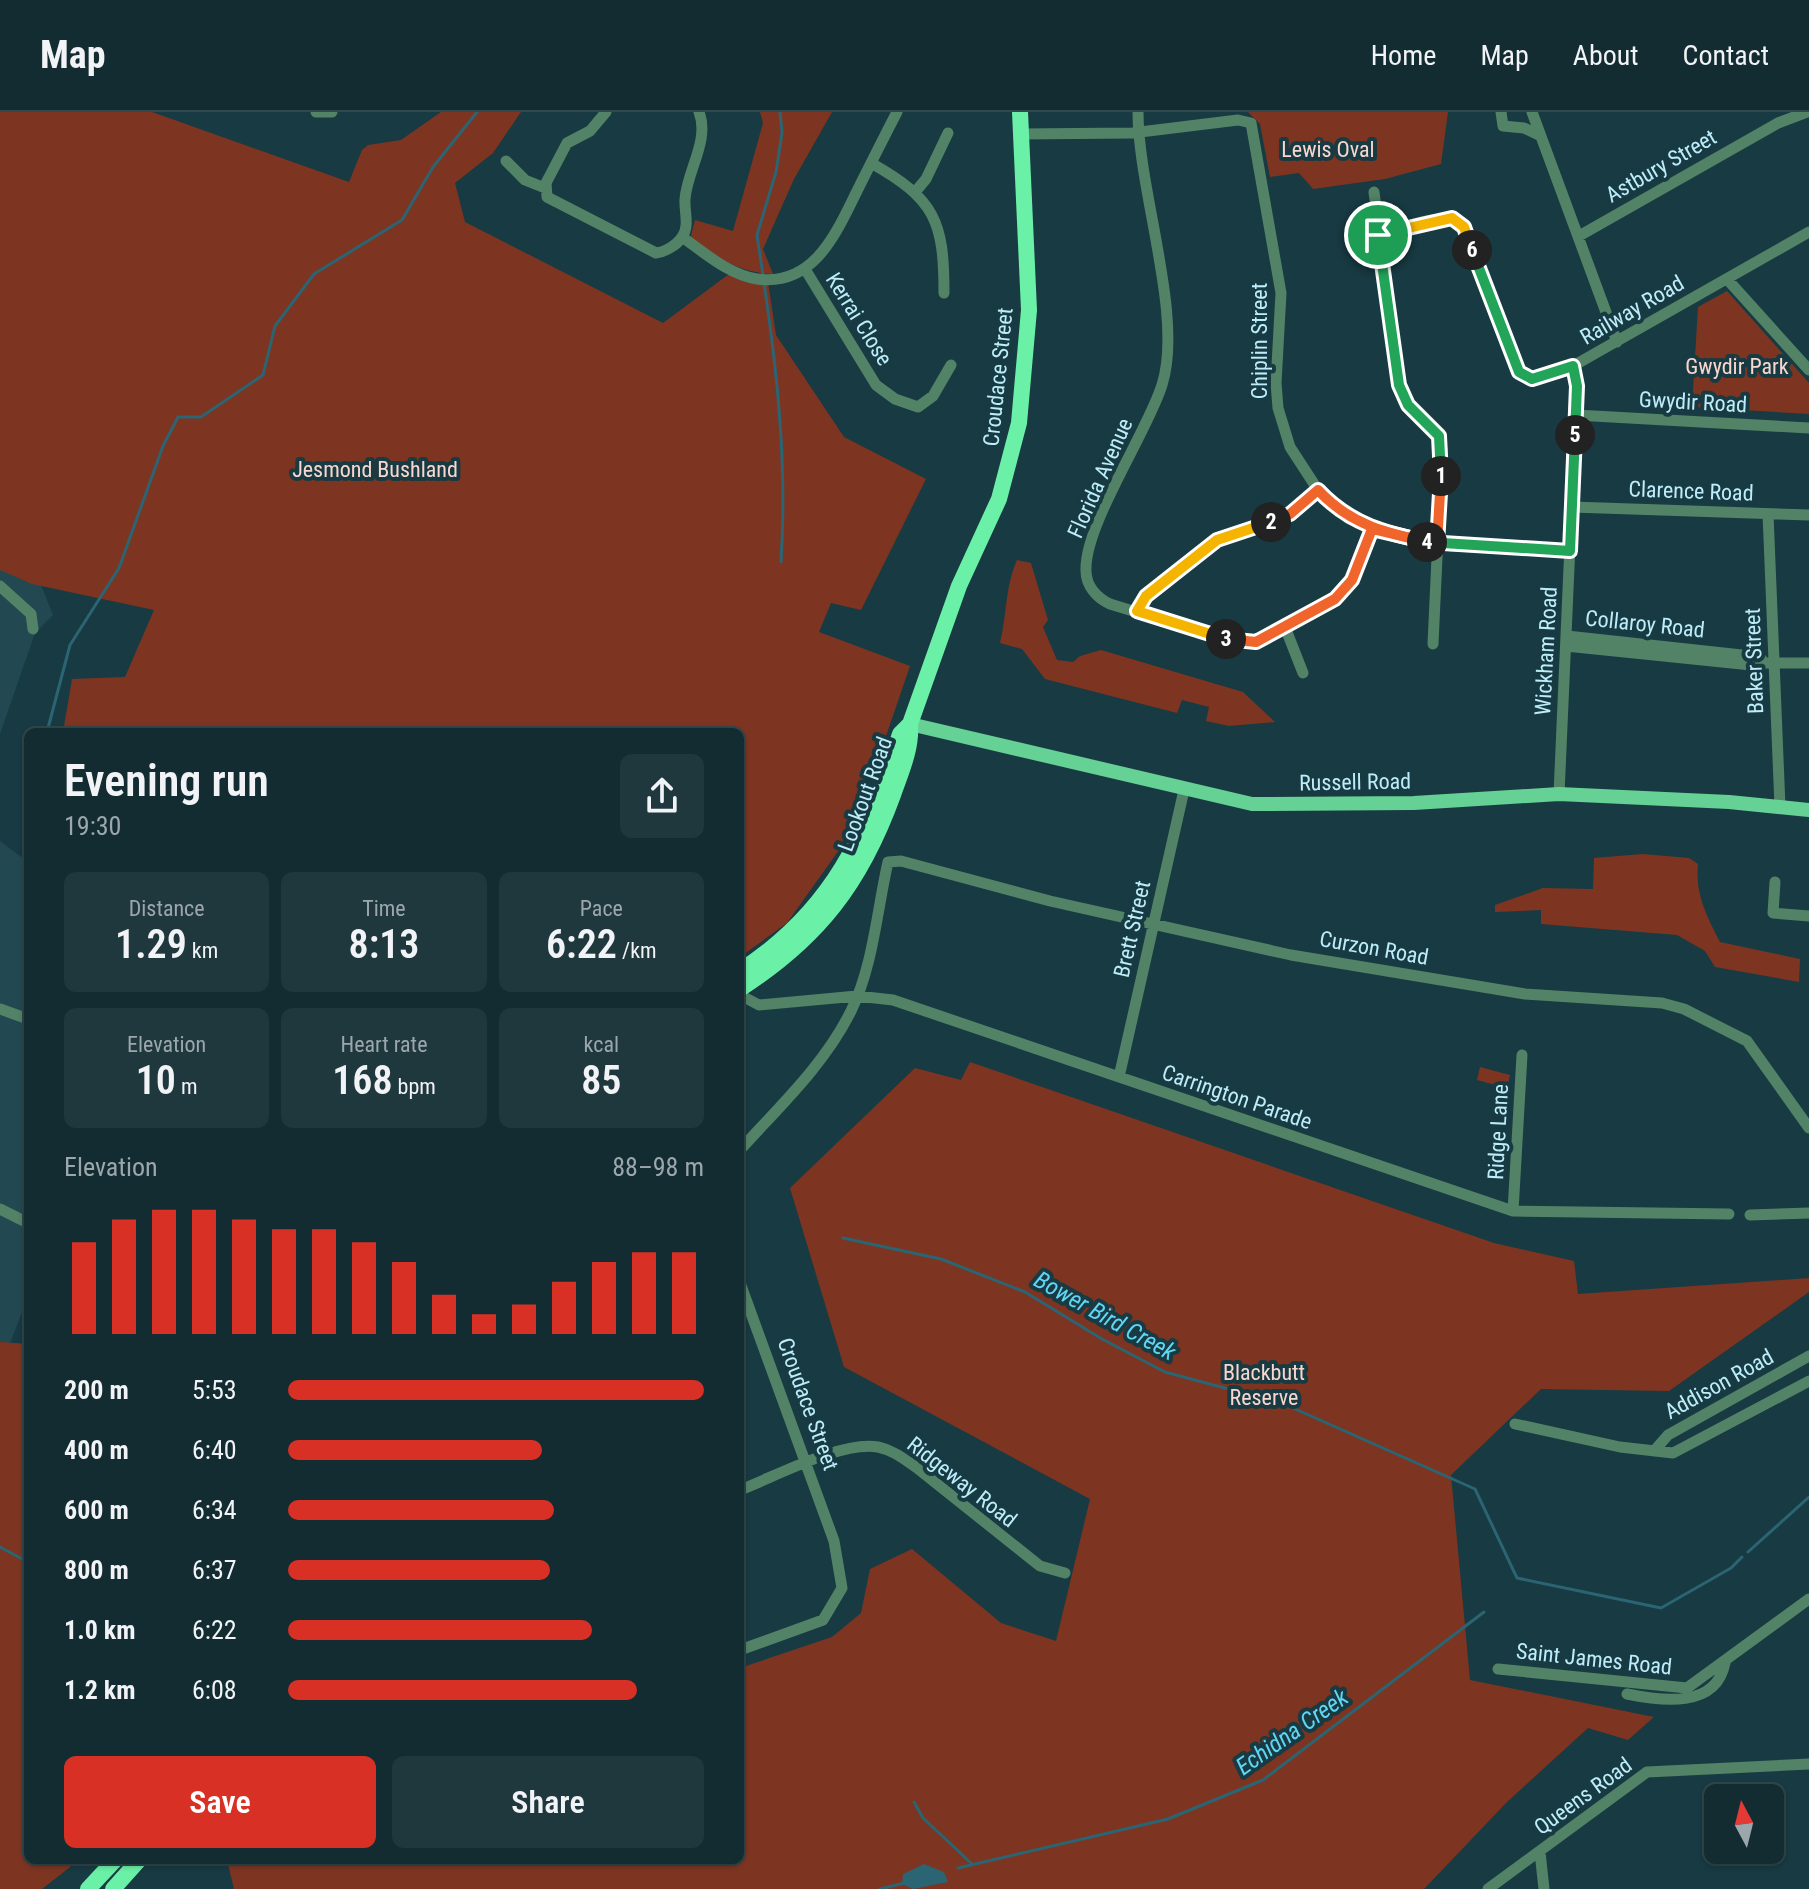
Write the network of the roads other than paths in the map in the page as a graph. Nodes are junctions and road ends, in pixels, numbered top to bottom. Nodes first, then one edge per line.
1 (316, 112) edge
2 (332, 112) edge
3 (606, 112) edge
4 (699, 112) edge
5 (897, 112) edge
6 (1138, 112) edge
7 (1501, 112) edge
8 (1532, 112) edge
9 (1807, 112) edge
10 (1019, 113) edge
11 (948, 133) dead end
12 (1138, 133) junction
13 (1020, 134) junction
14 (1541, 136) junction
15 (506, 161) dead end
16 (871, 163) junction
17 (545, 188) junction
18 (916, 191) junction
19 (1374, 192) dead end
20 (1809, 232) edge
21 (1378, 235) junction
22 (1579, 236) junction
23 (682, 237) junction
24 (805, 269) junction
25 (1727, 279) junction
26 (944, 293) dead end
27 (1617, 342) junction
28 (951, 365) dead end
29 (1573, 366) junction
30 (1809, 370) edge
31 (1576, 415) junction
32 (1809, 428) edge
33 (1318, 490) junction
34 (1572, 507) junction
35 (1768, 514) junction
36 (1809, 515) edge
37 (1372, 529) junction
38 (1437, 544) junction
39 (1570, 551) junction
40 (0, 586) edge
41 (1137, 611) junction
42 (1285, 627) junction
43 (33, 629) dead end
44 (1566, 641) junction
45 (1433, 644) dead end
46 (1769, 663) junction
47 (1809, 663) edge
48 (1303, 673) dead end
49 (910, 724) junction
50 (942, 732) junction
51 (907, 749) junction
52 (1184, 790) junction
53 (1559, 794) junction
54 (1780, 807) junction
55 (1809, 810) edge
56 (1775, 882) dead end
57 (1809, 916) edge
58 (1154, 923) junction
59 (744, 968) edge
60 (744, 986) edge
61 (857, 996) junction
62 (744, 997) edge
63 (0, 1009) edge
64 (24, 1018) edge
65 (1522, 1055) dead end
66 (1119, 1077) junction
67 (1809, 1128) edge
68 (744, 1145) edge
69 (0, 1209) edge
70 (1513, 1211) junction
71 (1809, 1213) edge
72 (1729, 1214) dead end
73 (1750, 1215) dead end
74 (24, 1221) edge
75 (744, 1294) edge
76 (1809, 1356) edge
77 (1809, 1381) edge
78 (1515, 1424) dead end
79 (1654, 1451) junction
80 (808, 1464) junction
81 (744, 1488) edge
82 (1065, 1573) dead end
83 (1809, 1599) edge
84 (744, 1649) edge
85 (1726, 1662) junction
86 (1498, 1669) dead end
87 (1627, 1694) dead end
88 (1809, 1764) edge
89 (1540, 1852) junction
90 (111, 1864) edge
91 (135, 1864) edge
92 (88, 1889) edge
93 (113, 1889) edge
94 (1488, 1889) edge
95 (1544, 1889) edge

1 - 2 street
3 - 17 street
4 - 23 street
5 - 16 street
6 - 12 street, Florida Avenue
7 - 14 street
8 - 14 street
9 - 22 street, Astbury Street
10 - 13 highway, Croudace Street
11 - 18 street
12 - 13 street
12 - 33 street, Chiplin Street
12 - 41 street, Florida Avenue
13 - 49 highway, Croudace Street
14 - 22 street
15 - 17 street
16 - 18 street
16 - 24 street
17 - 23 street
18 - 26 street
19 - 21 street
20 - 25 street, Railway Road
21 - 29 street, Railway Road
21 - 38 street
22 - 27 street
23 - 24 street
24 - 28 street, Kerrai Close
25 - 27 street, Railway Road
25 - 30 street
27 - 29 street, Railway Road
29 - 31 street, Wickham Road
31 - 32 street, Gwydir Road
31 - 34 street, Wickham Road
33 - 37 street, Chiplin Street
33 - 41 street
34 - 35 street, Clarence Road
34 - 39 street, Wickham Road
35 - 36 street, Clarence Road
35 - 46 street, Baker Street
37 - 38 street, Chiplin Street
37 - 42 street, Florida Avenue
38 - 39 street, Chiplin Street
38 - 45 street
39 - 44 street, Wickham Road
40 - 43 street
41 - 42 street, Florida Avenue
42 - 48 street
44 - 46 street, Collaroy Road
44 - 53 street, Wickham Road
46 - 47 street, Collaroy Road
46 - 54 street, Baker Street
49 - 50 main road, Russell Road
49 - 51 highway, Lookout Road
49 - 59 highway, Lookout Road
50 - 51 main road
50 - 52 main road, Russell Road
51 - 60 highway, Lookout Road
52 - 53 main road, Russell Road
52 - 58 street, Brett Street
53 - 54 main road, Russell Road
54 - 55 main road, Russell Road
56 - 57 street
58 - 61 street, Curzon Road
58 - 66 street, Brett Street
58 - 67 street, Curzon Road
61 - 62 street, Carrington Parade
61 - 66 street, Carrington Parade
61 - 68 street
63 - 64 street
65 - 70 street, Ridge Lane
66 - 70 street, Carrington Parade
69 - 74 street
70 - 72 street, Carrington Parade
71 - 73 street
75 - 80 street, Croudace Street
76 - 79 street, Addison Road
77 - 79 street, Addison Road
78 - 79 street, Addison Road
80 - 81 street, Ridgeway Road
80 - 82 street, Ridgeway Road
80 - 84 street, Croudace Street
83 - 85 street, Saint James Road
85 - 86 street, Saint James Road
85 - 87 street, Saint James Road
88 - 89 street, Queens Road
89 - 94 street, Queens Road
89 - 95 street
90 - 92 highway
91 - 93 highway

